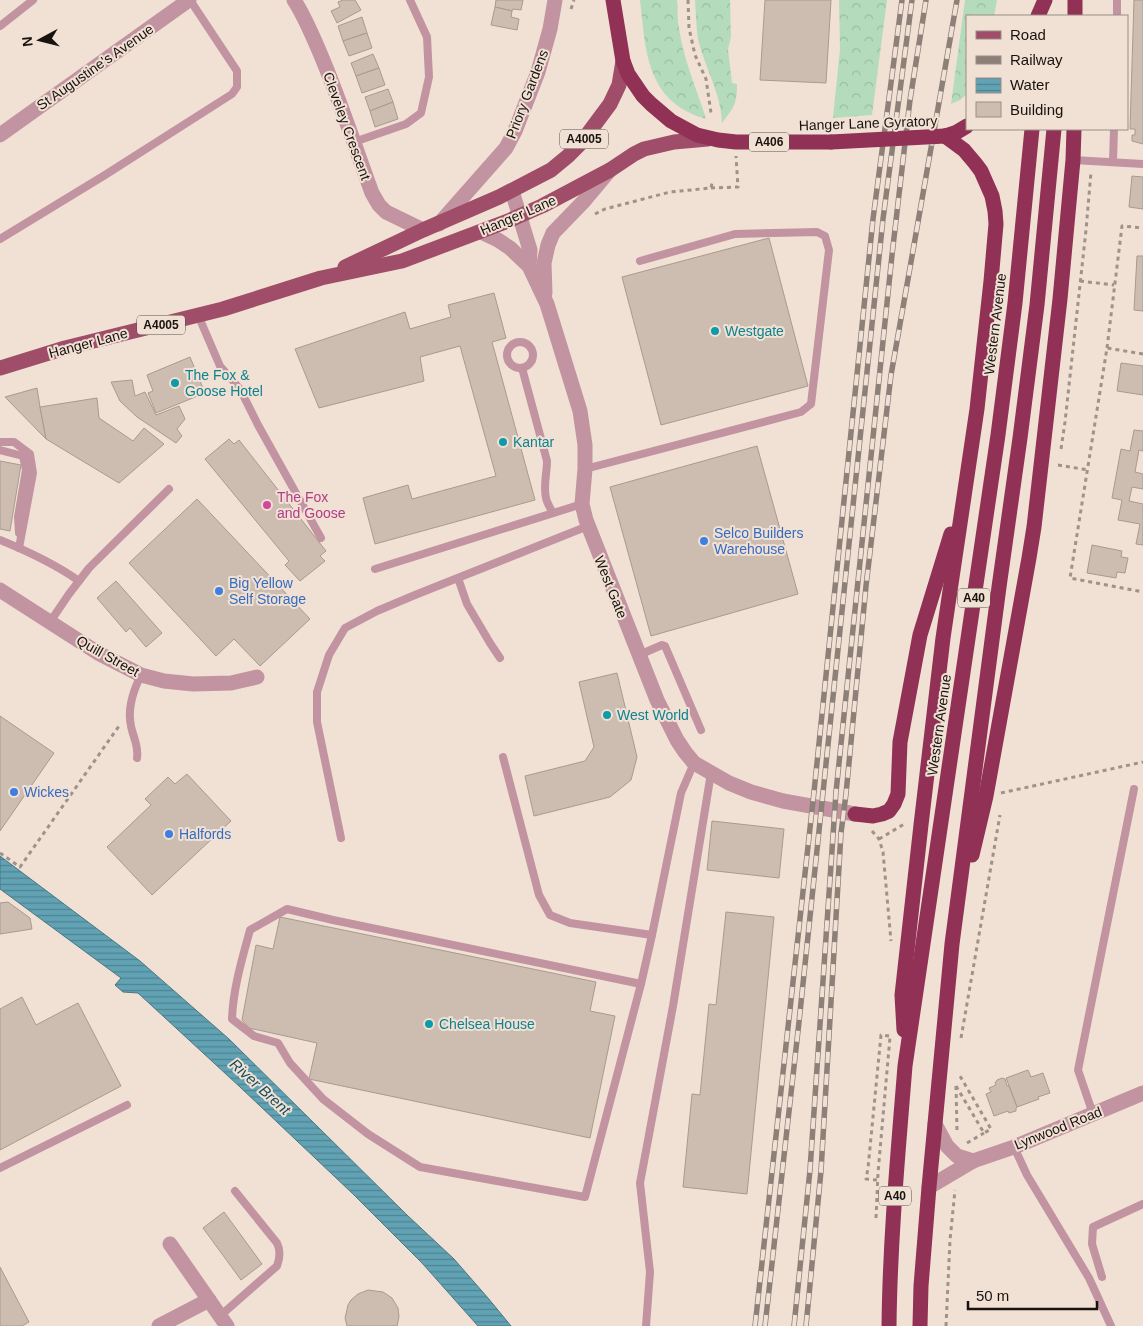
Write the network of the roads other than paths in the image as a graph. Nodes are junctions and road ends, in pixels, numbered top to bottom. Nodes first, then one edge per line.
1 (33, 0) edge
2 (190, 0) edge
3 (294, 0) edge
4 (410, 0) edge
5 (555, 0) edge
6 (613, 0) edge
7 (1044, 0) edge
8 (1074, 0) edge
9 (1117, 0) edge
10 (1038, 15) edge
11 (1075, 15) edge
12 (1117, 15) edge
13 (0, 26) edge
14 (623, 61) junction
15 (966, 127) edge
16 (1032, 130) edge
17 (1054, 130) edge
18 (1074, 130) edge
19 (1114, 130) edge
20 (0, 135) edge
21 (945, 136) junction
22 (708, 138) junction
23 (354, 142) junction
24 (1073, 160) junction
25 (1113, 161) junction
26 (1143, 164) edge
27 (610, 170) junction
28 (512, 191) junction
29 (520, 216) junction
30 (439, 224) junction
31 (423, 230) junction
32 (481, 232) junction
33 (0, 239) edge
34 (640, 261) dead end
35 (530, 266) junction
36 (321, 278) junction
37 (547, 304) junction
38 (198, 315) junction
39 (0, 368) edge
40 (522, 368) dead end
41 (0, 442) edge
42 (0, 450) edge
43 (585, 469) junction
44 (965, 487) junction
45 (168, 489) dead end
46 (582, 504) junction
47 (553, 513) junction
48 (588, 526) junction
49 (321, 538) dead end
50 (0, 540) edge
51 (19, 548) junction
52 (375, 569) dead end
53 (458, 578) junction
54 (79, 581) junction
55 (0, 590) edge
56 (50, 622) junction
57 (639, 655) junction
58 (500, 658) dead end
59 (141, 675) junction
60 (257, 677) dead end
61 (701, 730) dead end
62 (503, 757) dead end
63 (137, 758) dead end
64 (694, 763) junction
65 (711, 773) junction
66 (1134, 789) dead end
67 (855, 814) joint
68 (341, 838) dead end
69 (652, 935) junction
70 (952, 944) junction
71 (641, 984) junction
72 (905, 1066) junction
73 (1143, 1093) edge
74 (128, 1105) dead end
75 (1093, 1114) junction
76 (935, 1124) junction
77 (1014, 1147) junction
78 (972, 1154) junction
79 (0, 1168) edge
80 (929, 1188) junction
81 (235, 1191) dead end
82 (1143, 1204) edge
83 (170, 1244) dead end
84 (1102, 1277) dead end
85 (209, 1300) junction
86 (223, 1321) edge
87 (159, 1326) edge
88 (646, 1326) edge
89 (889, 1326) edge
90 (920, 1326) edge
91 (1111, 1326) edge

1 - 13 lane
2 - 20 street, St Augustine's Avenue
2 - 33 lane
3 - 23 street, Cleveley Crescent
4 - 23 lane
5 - 30 street, Priory Gardens
6 - 14 highway, Hanger Lane Gyratory / A406
7 - 10 highway
8 - 11 highway
9 - 12 lane
14 - 22 highway, Hanger Lane Gyratory / A406
14 - 28 main road, Hanger Lane / A4005
15 - 21 highway, Hanger Lane Gyratory / A406
16 - 72 highway, Western Avenue / A40
17 - 70 highway, A40
18 - 24 highway, A40
19 - 25 lane
21 - 22 highway, Hanger Lane Gyratory / A406, bridge
21 - 44 highway, A40
22 - 27 main road, Hanger Lane / A4005
23 - 31 street, Cleveley Crescent
24 - 25 lane
24 - 70 highway, A40
25 - 26 lane
27 - 29 main road, Hanger Lane / A4005
27 - 37 street, West Gate
28 - 29 street, West Gate
28 - 30 main road, Hanger Lane / A4005
29 - 32 main road, Hanger Lane / A4005
29 - 35 street, West Gate
30 - 31 main road, Hanger Lane / A4005
31 - 36 main road, Hanger Lane / A4005
32 - 35 street, West Gate
32 - 36 main road, Hanger Lane / A4005
34 - 43 lane
35 - 37 street, West Gate
36 - 38 main road, Hanger Lane / A4005
37 - 43 street, West Gate
38 - 39 main road, Hanger Lane / A4005
38 - 49 lane
40 - 47 lane
41 - 51 lane
42 - 51 lane
43 - 46 street, West Gate
44 - 67 highway
44 - 72 highway, A40
45 - 54 lane
46 - 47 lane
46 - 48 street, West Gate
47 - 52 lane
48 - 53 lane
48 - 57 street, West Gate
50 - 51 lane
51 - 54 lane
53 - 58 lane
53 - 68 lane
54 - 56 lane
55 - 56 street, Quill Street
56 - 59 street, Quill Street
57 - 61 lane
57 - 64 street, West Gate
59 - 60 street, Quill Street
59 - 63 lane
62 - 69 lane
64 - 65 street, West Gate
64 - 69 lane
65 - 67 street, West Gate
65 - 88 lane
66 - 75 lane
69 - 71 lane
70 - 76 highway, A40
71 - 71 lane
72 - 89 highway, Western Avenue / A40
73 - 75 street, Lynwood Road
74 - 79 lane
75 - 77 street, Lynwood Road
76 - 78 street
76 - 80 highway, A40
77 - 78 street, Lynwood Road
77 - 91 lane
78 - 80 street, Lynwood Road
80 - 90 highway, A40
81 - 86 lane
82 - 84 lane
83 - 85 street
85 - 86 street
85 - 87 street

